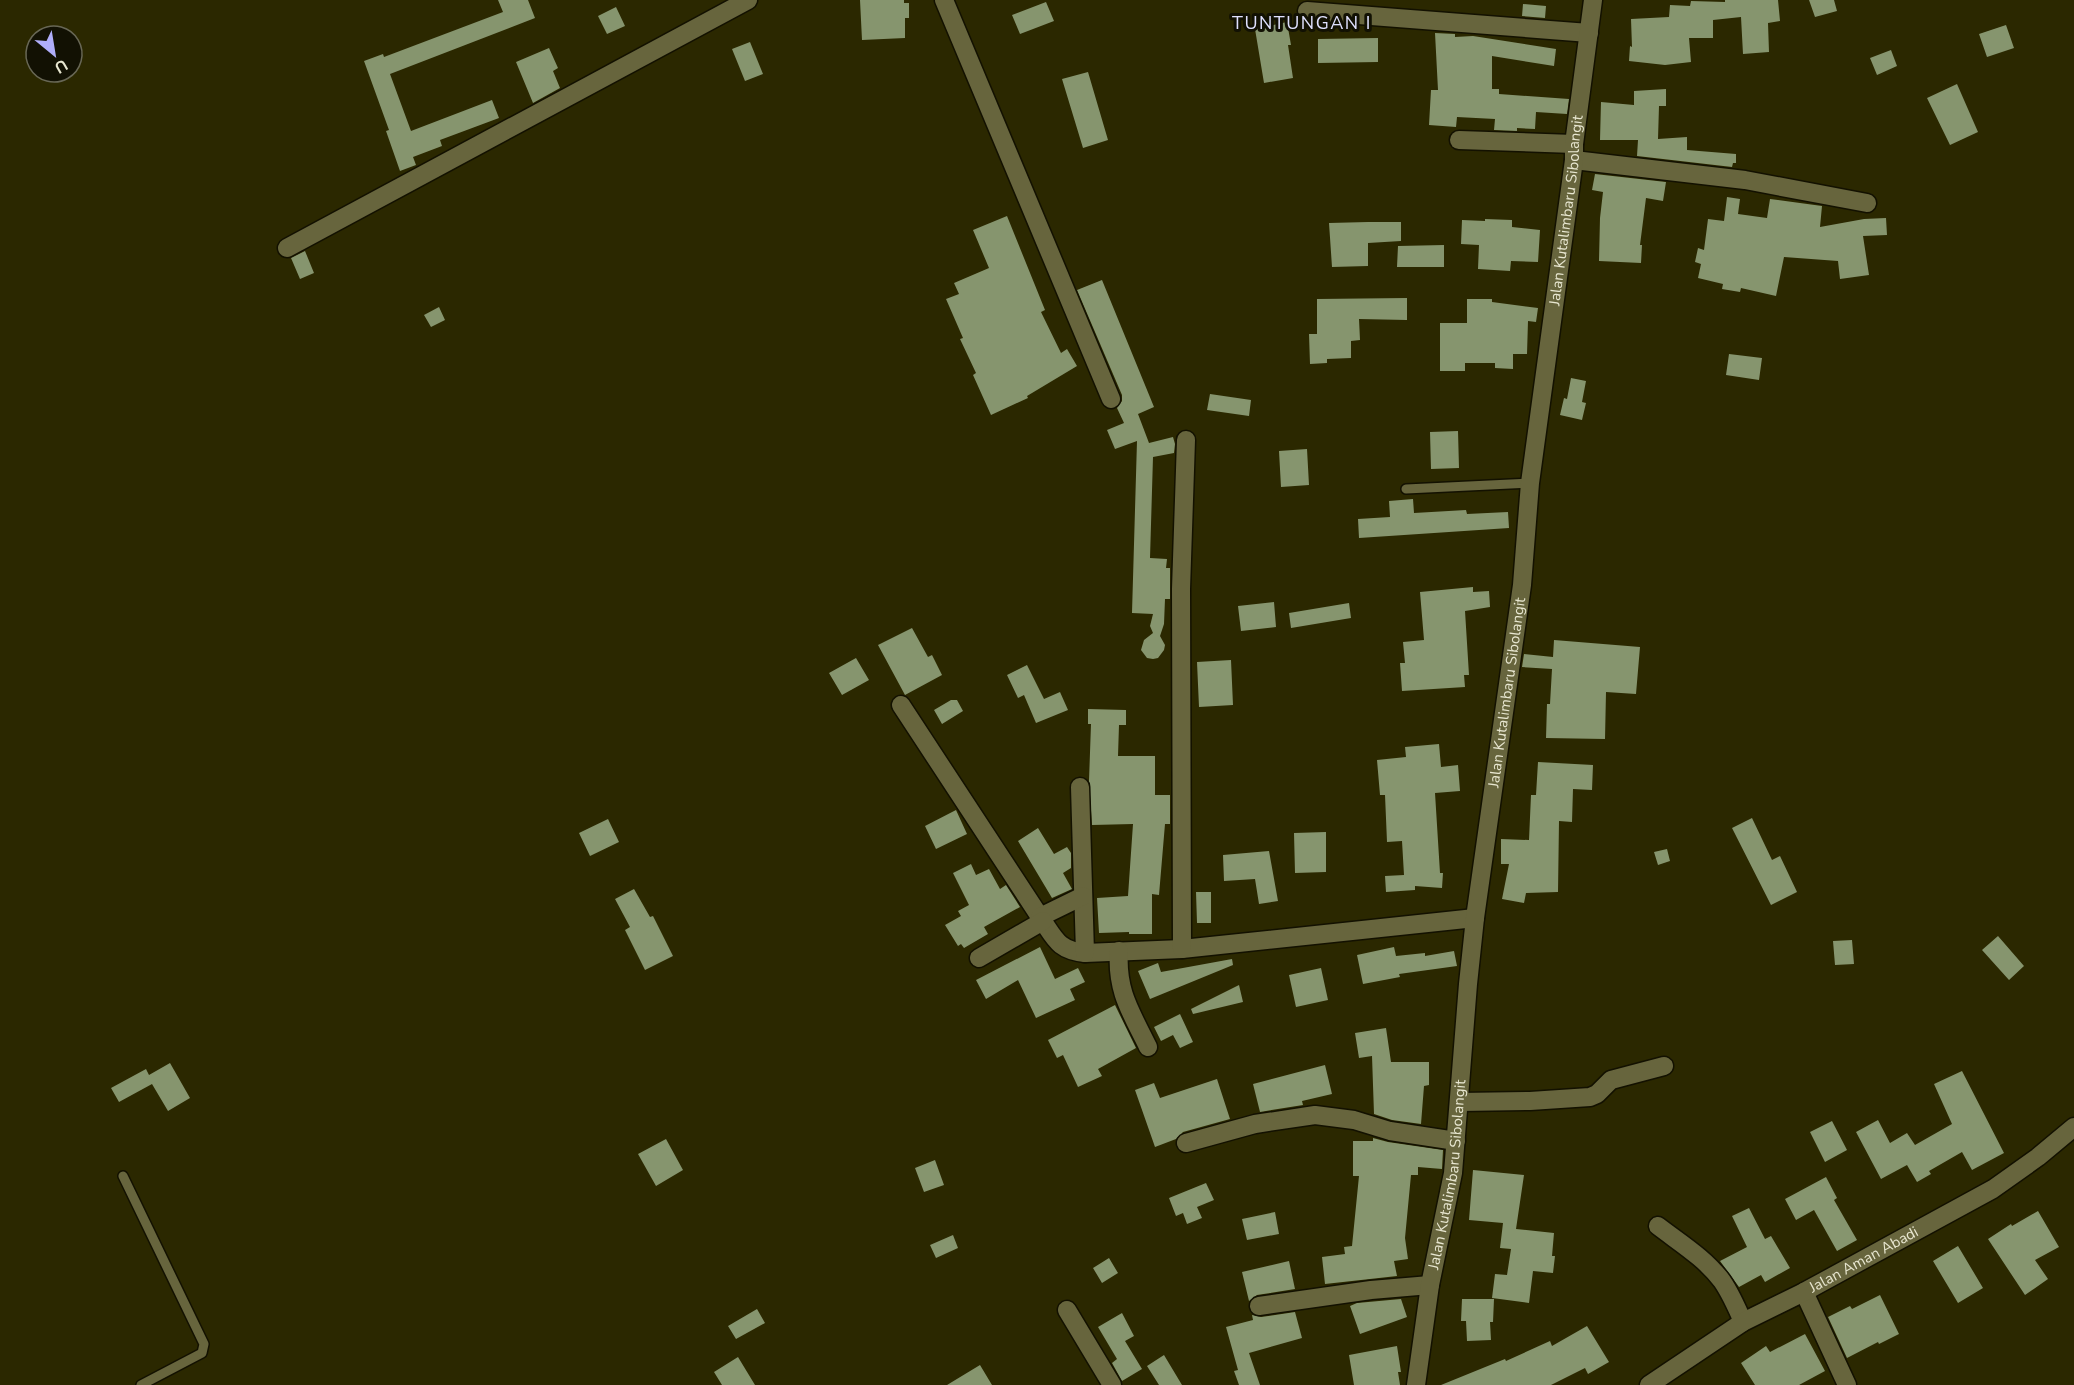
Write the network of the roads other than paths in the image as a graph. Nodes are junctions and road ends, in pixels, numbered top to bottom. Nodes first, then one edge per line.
1 (748, 0) edge
2 (944, 0) edge
3 (1593, 0) edge
4 (1307, 11) dead end
5 (1589, 33) junction
6 (1459, 140) dead end
7 (1574, 152) junction
8 (1867, 203) dead end
9 (287, 248) dead end
10 (1111, 399) dead end
11 (1186, 440) dead end
12 (1530, 483) junction
13 (1406, 489) dead end
14 (901, 705) dead end
15 (1080, 787) dead end
16 (1083, 896) junction
17 (1475, 918) junction
18 (1042, 919) junction
19 (1182, 949) junction
20 (1119, 951) junction
21 (1085, 953) junction
22 (979, 958) dead end
23 (1148, 1047) dead end
24 (1664, 1066) dead end
25 (1460, 1102) junction
26 (2074, 1127) edge
27 (1456, 1141) junction
28 (1186, 1143) dead end
29 (123, 1176) dead end
30 (1658, 1226) dead end
31 (1430, 1286) junction
32 (1804, 1292) junction
33 (1259, 1306) dead end
34 (1067, 1310) dead end
35 (1743, 1322) junction
36 (141, 1385) edge
37 (1112, 1385) edge
38 (1416, 1385) edge
39 (1649, 1385) edge
40 (1847, 1385) edge

1 - 9 street
2 - 10 street
3 - 5 street, Jalan Kutalimbaru Sibolangit
4 - 5 street
5 - 7 street, Jalan Kutalimbaru Sibolangit
6 - 7 street
7 - 8 street
7 - 12 street, Jalan Kutalimbaru Sibolangit
11 - 19 street
12 - 13 lane
12 - 17 street, Jalan Kutalimbaru Sibolangit
14 - 18 street
15 - 16 street
16 - 18 street
16 - 21 street
17 - 19 street
17 - 25 street, Jalan Kutalimbaru Sibolangit
18 - 21 street
18 - 22 street
19 - 20 street
20 - 21 street
20 - 23 street
24 - 25 street
25 - 27 street, Jalan Kutalimbaru Sibolangit
26 - 32 street, Jalan Aman Abadi
27 - 28 street
27 - 31 street, Jalan Kutalimbaru Sibolangit
29 - 36 lane
30 - 35 street
31 - 33 street
31 - 38 street, Jalan Kutalimbaru Sibolangit
32 - 35 street, Jalan Aman Abadi
32 - 40 street
34 - 37 street
35 - 39 street, Jalan Aman Abadi

